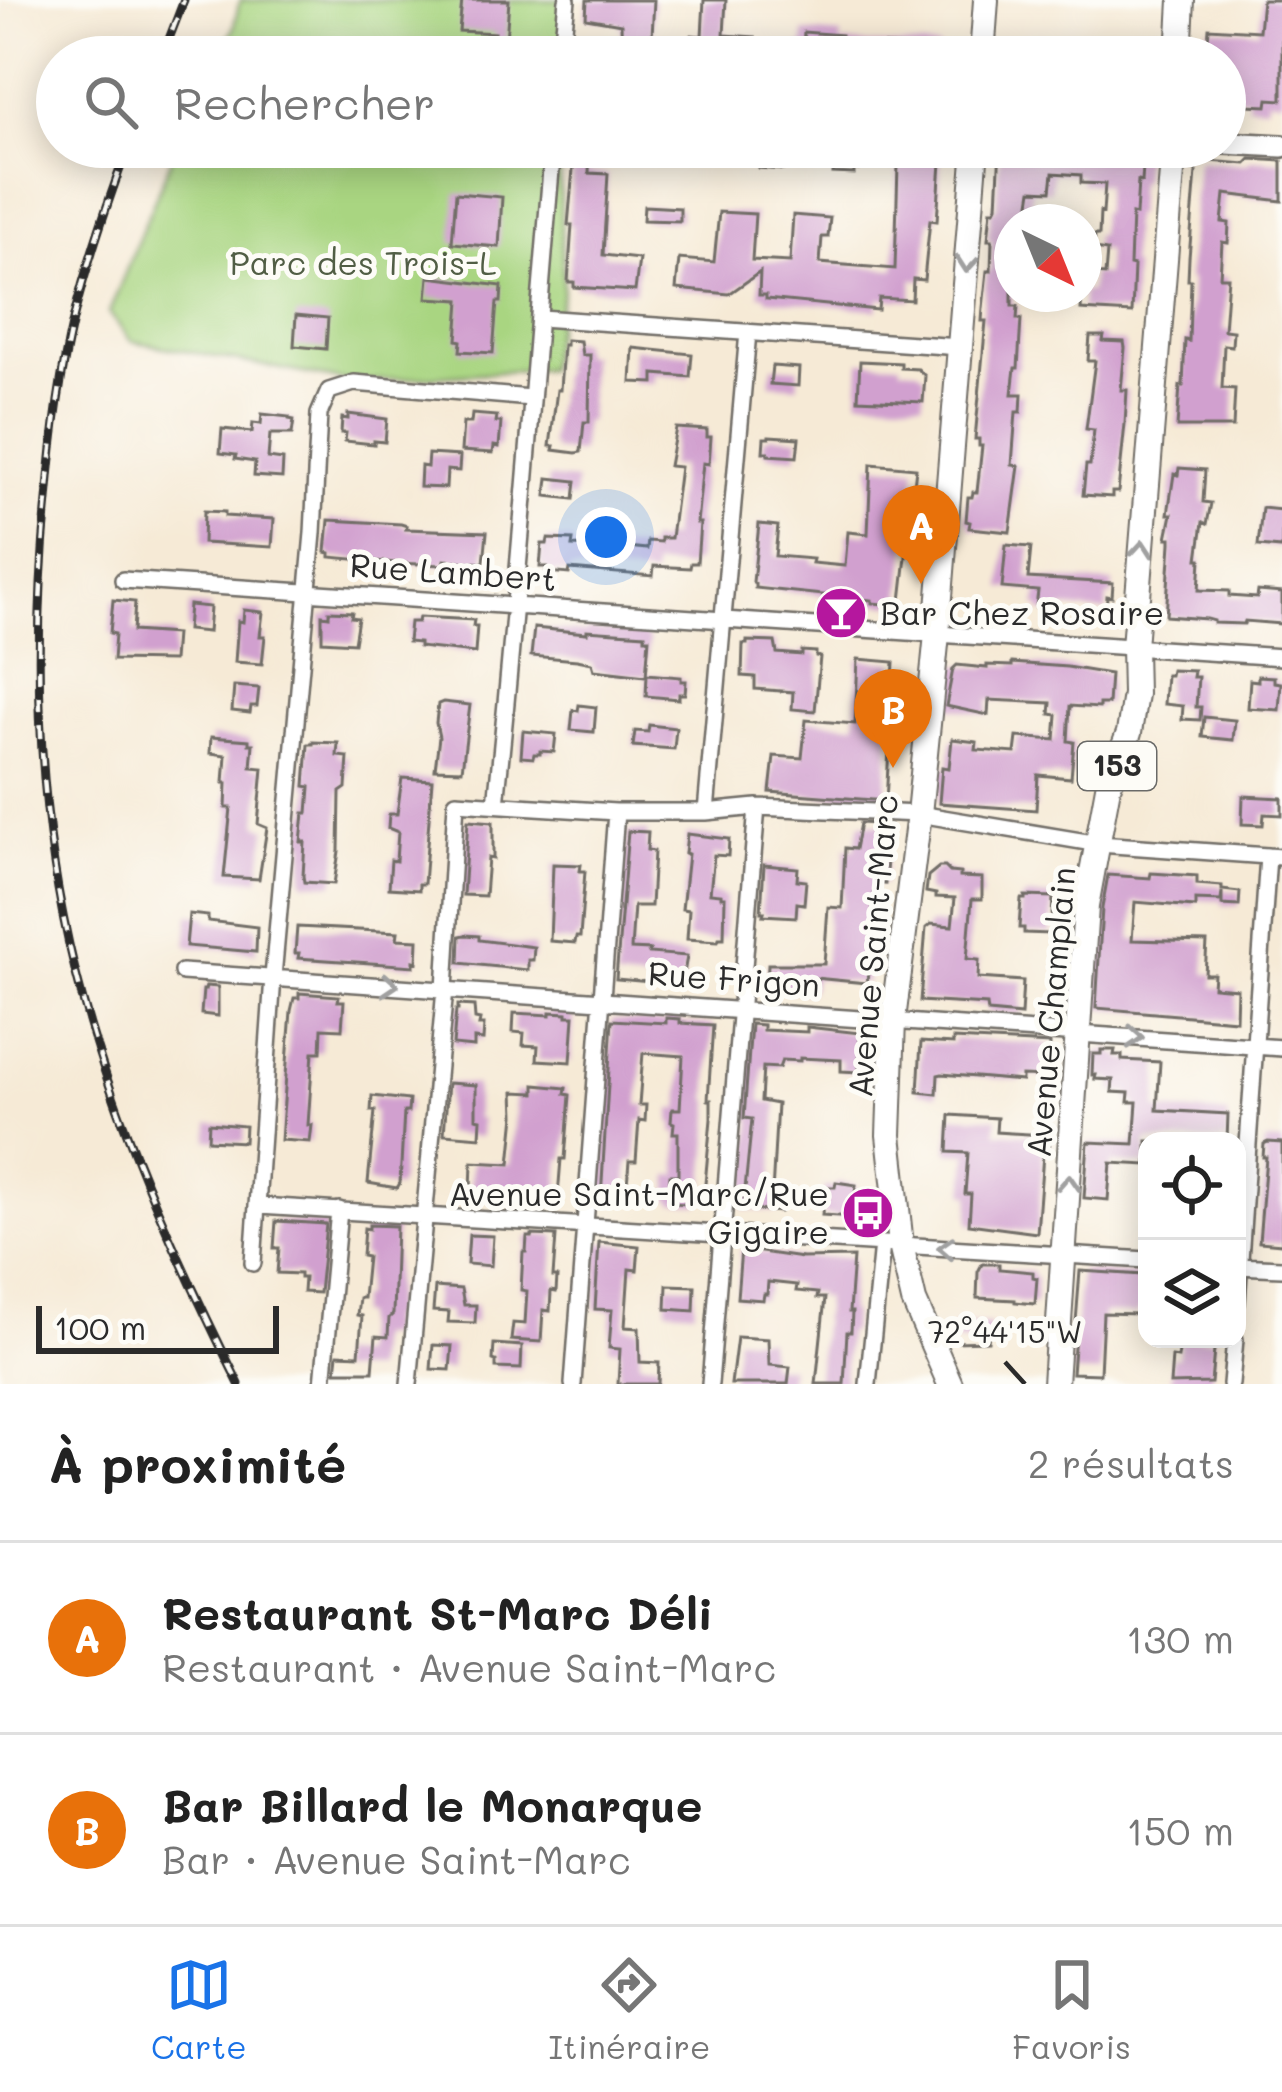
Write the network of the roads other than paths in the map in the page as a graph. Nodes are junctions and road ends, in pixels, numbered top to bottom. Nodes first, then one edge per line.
1 (568, 0) edge
2 (986, 0) edge
3 (1182, 0) edge
4 (564, 36) edge
5 (983, 36) edge
6 (1180, 36) edge
7 (1246, 144) edge
8 (1282, 146) edge
9 (551, 168) edge
10 (974, 168) edge
11 (1172, 168) edge
12 (540, 318) junction
13 (748, 332) junction
14 (960, 347) junction
15 (531, 398) junction
16 (123, 580) dead end
17 (307, 592) junction
18 (517, 606) junction
19 (724, 620) junction
20 (937, 634) junction
21 (1134, 647) junction
22 (1282, 657) edge
23 (496, 804) junction
24 (757, 807) junction
25 (616, 812) junction
26 (706, 812) junction
27 (919, 814) junction
28 (1099, 844) junction
29 (1275, 856) edge
30 (182, 972) dead end
31 (273, 977) junction
32 (445, 989) junction
33 (602, 1000) junction
34 (742, 1010) junction
35 (893, 1020) junction
36 (1078, 1033) junction
37 (1255, 1046) junction
38 (1282, 1048) edge
39 (259, 1206) junction
40 (338, 1210) junction
41 (423, 1216) junction
42 (585, 1226) junction
43 (723, 1234) junction
44 (1240, 1240) edge
45 (892, 1244) junction
46 (1065, 1255) junction
47 (1138, 1259) edge
48 (253, 1263) dead end
49 (1246, 1266) edge
50 (1282, 1268) edge
51 (1234, 1348) edge
52 (323, 1384) edge
53 (409, 1384) edge
54 (573, 1384) edge
55 (710, 1384) edge
56 (868, 1384) edge
57 (950, 1384) edge
58 (1055, 1384) edge
59 (1232, 1384) edge

1 - 4 street
2 - 5 main road
3 - 6 main road
7 - 8 street
9 - 12 street
10 -> 14 main road, Avenue Saint-Marc
21 -> 11 main road, Avenue Champlain / 153
12 - 13 street
12 - 15 street
13 - 14 street
13 - 19 street
14 - 20 main road, Avenue Saint-Marc
15 - 17 street
15 - 18 street
16 - 17 street, Rue Lambert
17 - 18 street, Rue Lambert
17 - 31 street
18 - 19 street, Rue Lambert
18 - 23 street
19 - 20 street, Rue Lambert
19 - 26 street
20 - 21 street, Rue Lambert
20 - 27 main road, Avenue Saint-Marc
21 - 22 street, Rue Lambert
21 - 28 main road, Avenue Champlain / 153
23 - 25 street
23 - 32 street
24 - 26 street
24 - 27 street
24 - 34 street
25 - 26 street
25 - 33 street
27 - 28 street
27 - 35 main road, Avenue Saint-Marc
28 - 29 street
28 - 36 main road, Avenue Champlain / 153
29 - 37 street
30 - 31 street, Rue Frigon
31 -> 32 street, Rue Frigon
31 - 39 street
32 - 33 street, Rue Frigon
32 - 41 street
33 - 34 street, Rue Frigon
33 - 42 street
34 - 35 street, Rue Frigon
34 - 43 street
35 - 36 street, Rue Frigon
35 - 45 main road, Avenue Saint-Marc
36 -> 37 street, Rue Frigon
46 -> 36 main road, Avenue Champlain / 153
37 - 38 street, Rue Frigon
37 - 44 street
39 - 40 street
39 - 48 street
40 - 41 street
40 - 52 street
41 - 42 street
41 - 53 street
42 - 43 street
42 - 54 street
43 - 45 street
43 - 55 street
46 -> 45 street
45 - 56 street, Avenue Saint-Marc
45 - 57 main road, Avenue Saint-Marc
46 - 47 street
46 - 58 main road, Avenue Champlain / 153
49 - 50 street
51 - 59 street

